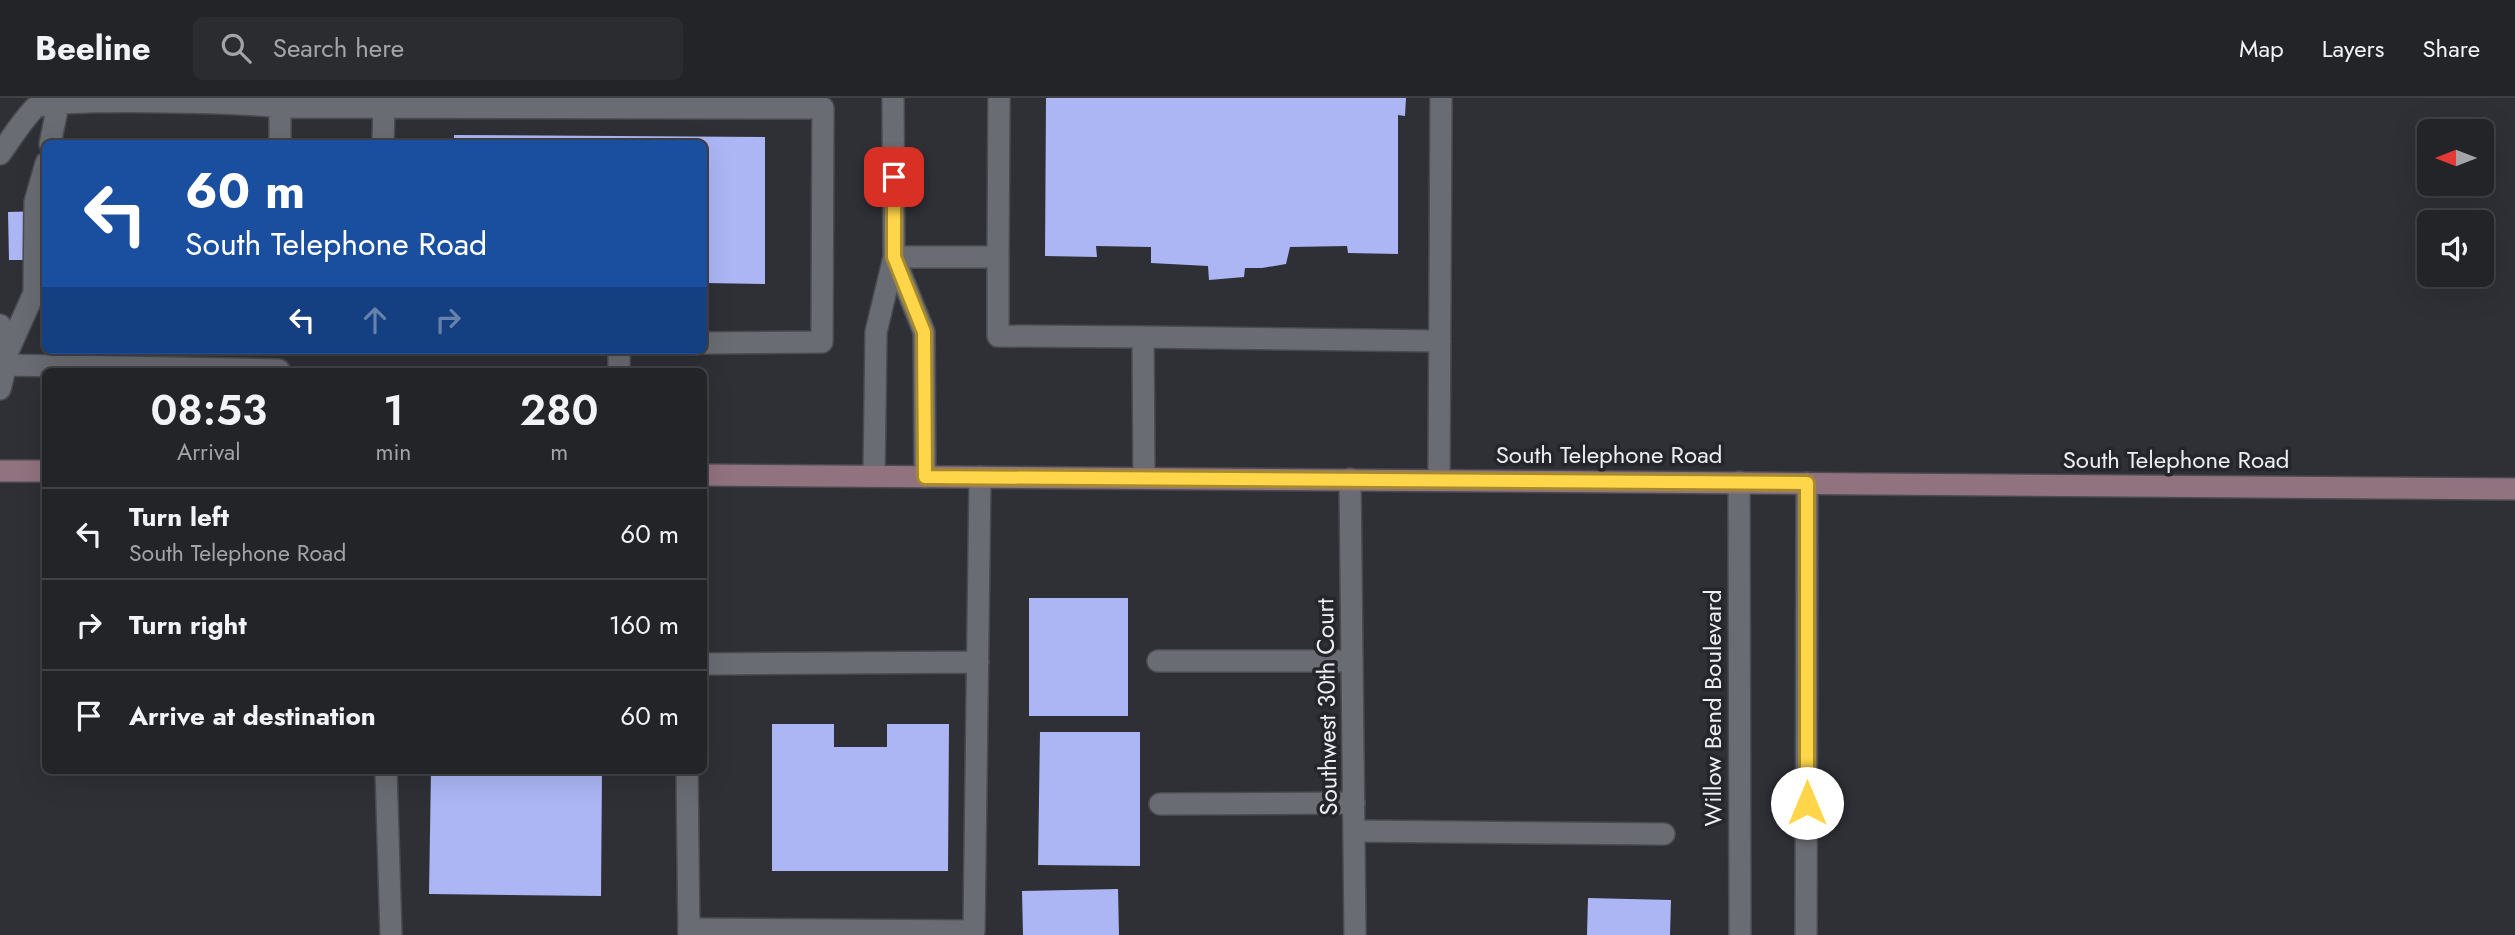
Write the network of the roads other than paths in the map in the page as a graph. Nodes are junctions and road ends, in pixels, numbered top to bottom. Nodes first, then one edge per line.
1 (893, 98) edge
2 (999, 98) edge
3 (1441, 98) edge
4 (59, 100) junction
5 (280, 107) junction
6 (384, 107) junction
7 (51, 140) edge
8 (280, 140) edge
9 (383, 140) edge
10 (0, 154) edge
11 (42, 177) edge
12 (894, 257) junction
13 (998, 257) junction
14 (0, 325) edge
15 (1143, 337) junction
16 (1440, 341) junction
17 (707, 343) edge
18 (5, 362) junction
19 (279, 364) edge
20 (0, 389) edge
21 (0, 471) edge
22 (42, 471) edge
23 (707, 475) edge
24 (874, 476) junction
25 (925, 477) junction
26 (979, 477) junction
27 (1144, 478) junction
28 (1350, 479) junction
29 (1439, 480) junction
30 (1739, 482) junction
31 (1807, 483) junction
32 (2515, 489) edge
33 (1352, 660) junction
34 (1158, 661) dead end
35 (978, 662) junction
36 (707, 664) edge
37 (386, 774) edge
38 (687, 774) edge
39 (1354, 803) junction
40 (1160, 804) dead end
41 (1354, 831) junction
42 (1664, 834) dead end
43 (689, 932) edge
44 (391, 935) edge
45 (1355, 935) edge
46 (1740, 935) edge
47 (1806, 935) edge

1 - 12 street
2 - 13 street
3 - 16 street
4 - 5 street
4 - 7 street
4 - 10 street
5 - 6 street
5 - 8 street
6 - 9 street
6 - 17 street
11 - 18 street
12 - 13 street
12 - 24 street
12 - 25 street
13 - 15 street
14 - 18 street
15 - 16 street
15 - 27 street
16 - 29 street
18 - 19 street
18 - 20 street
21 - 22 main road
23 - 24 main road, South Telephone Road
24 - 25 main road, South Telephone Road
25 - 26 main road, South Telephone Road
26 - 27 main road, South Telephone Road
26 - 35 street
27 - 28 main road, South Telephone Road
28 - 29 main road, South Telephone Road
28 - 33 street, Southwest 30th Court
29 - 30 main road, South Telephone Road
30 - 31 main road, South Telephone Road
30 - 46 street, Willow Bend Boulevard
31 - 32 main road, South Telephone Road
31 - 47 street
33 - 34 street
33 - 39 street, Southwest 30th Court
35 - 36 street
35 - 43 street
37 - 44 street
38 - 43 street
39 - 40 street
39 - 41 street, Southwest 30th Court
41 - 42 street
41 - 45 street, Southwest 30th Court

